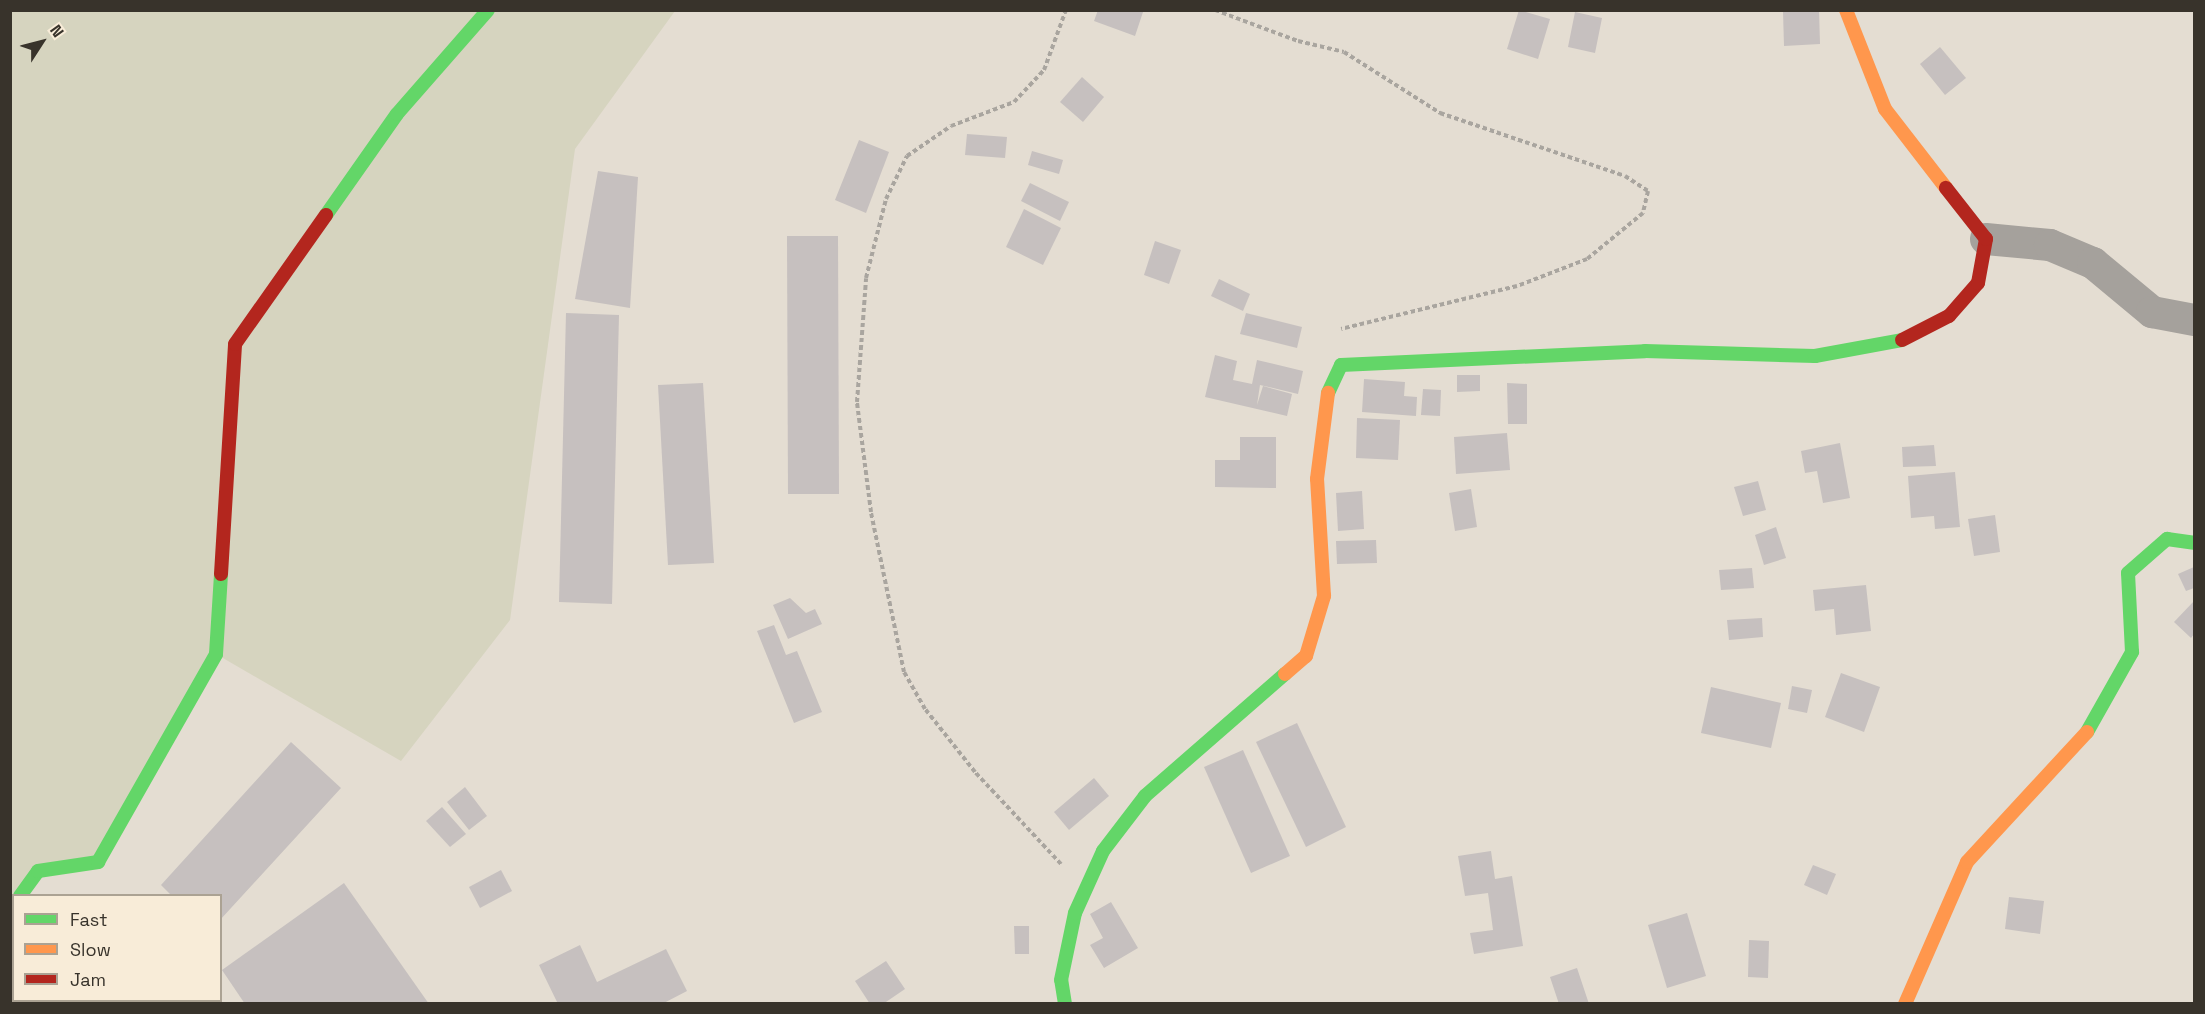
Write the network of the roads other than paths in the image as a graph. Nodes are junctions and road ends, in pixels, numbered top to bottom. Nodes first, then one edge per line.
1 (488, 10) edge
2 (1846, 10) edge
3 (1986, 239) junction
4 (2194, 320) edge
5 (2194, 543) edge
6 (21, 894) edge
7 (1065, 1004) edge
8 (1905, 1004) edge

1 - 6 street
2 - 3 street
3 - 4 street
3 - 7 street
5 - 8 street

